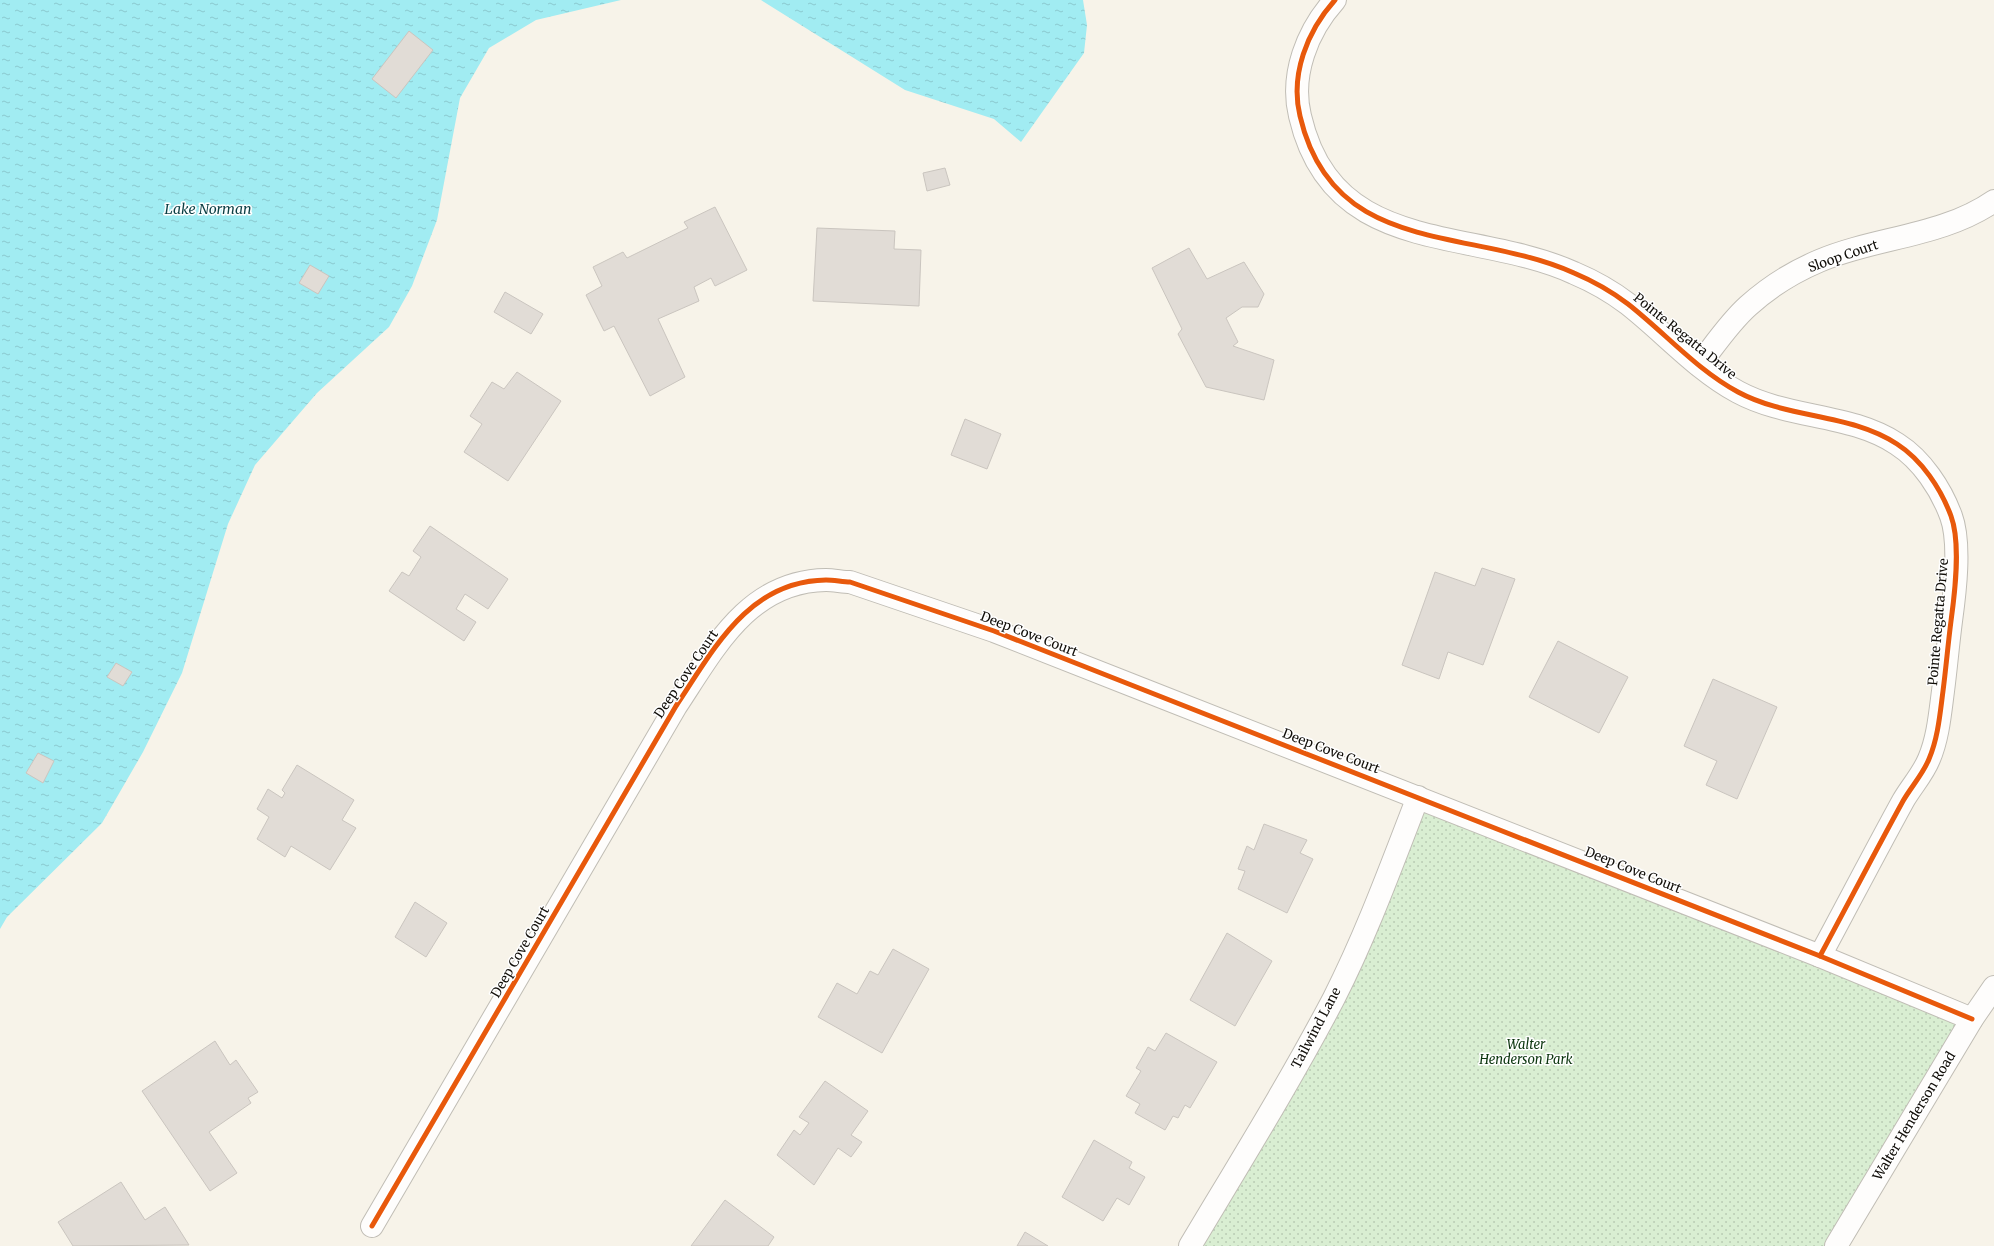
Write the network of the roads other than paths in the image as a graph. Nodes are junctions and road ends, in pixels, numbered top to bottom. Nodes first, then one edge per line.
1 (1335, 0) edge
2 (1994, 202) edge
3 (1699, 365) junction
4 (1418, 797) junction
5 (1820, 956) junction
6 (1994, 987) edge
7 (1972, 1019) junction
8 (372, 1226) dead end
9 (1190, 1246) edge
10 (1836, 1246) edge

1 - 3 street, Pointe Regatta Drive
2 - 3 street, Sloop Court
3 - 5 street, Pointe Regatta Drive
4 - 5 street, Deep Cove Court
4 - 8 street, Deep Cove Court
4 - 9 street, Tailwind Lane
5 - 7 street, Deep Cove Court
6 - 7 street, Walter Henderson Road
7 - 10 street, Walter Henderson Road

